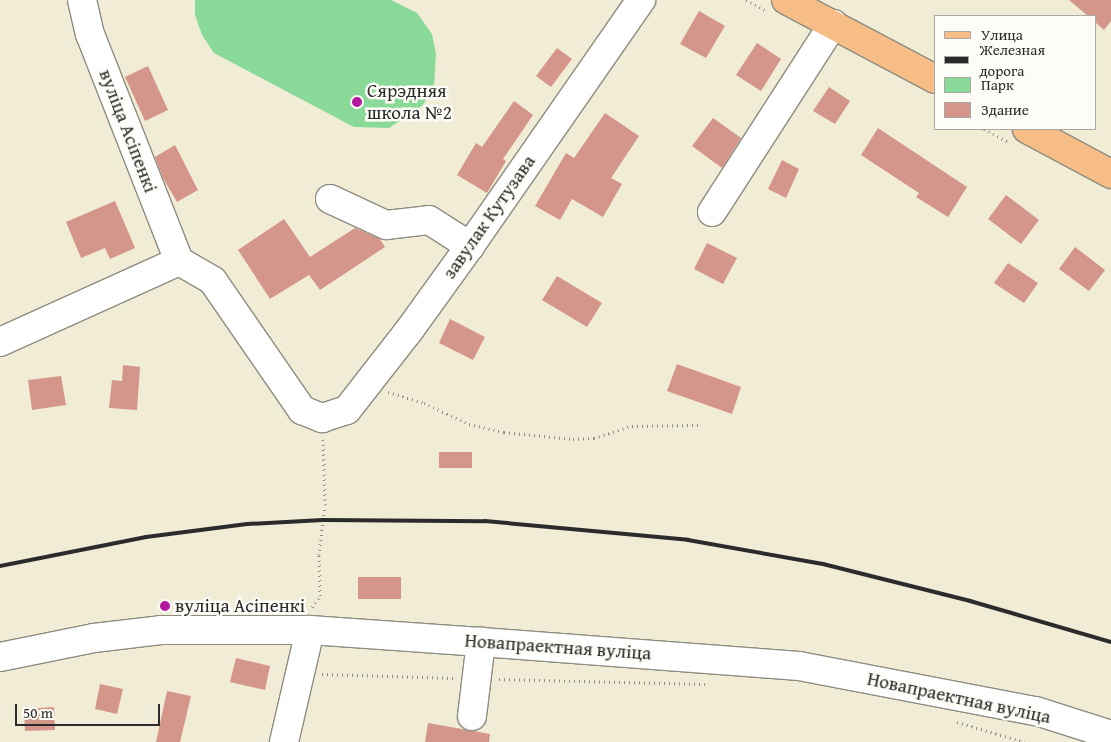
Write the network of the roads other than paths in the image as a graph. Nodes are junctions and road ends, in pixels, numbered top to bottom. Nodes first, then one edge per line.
1 (82, 0) edge
2 (641, 0) edge
3 (786, 0) edge
4 (833, 24) junction
5 (934, 78) edge
6 (1029, 130) edge
7 (1111, 174) edge
8 (330, 199) dead end
9 (712, 212) dead end
10 (470, 246) junction
11 (179, 261) junction
12 (0, 342) edge
13 (311, 619) junction
14 (480, 642) junction
15 (0, 657) edge
16 (472, 716) dead end
17 (1111, 735) edge
18 (284, 742) edge

1 - 11 street, вуліца Асіпенкі
2 - 10 street, завулак Кутузава
3 - 4 main road
4 - 5 main road
4 - 9 street
6 - 7 main road
8 - 10 street
10 - 11 street, завулак Кутузава
11 - 12 street
13 - 14 street, Новапраектная вуліца
13 - 15 street, Новапраектная вуліца
13 - 18 street
14 - 16 street
14 - 17 street, Новапраектная вуліца

